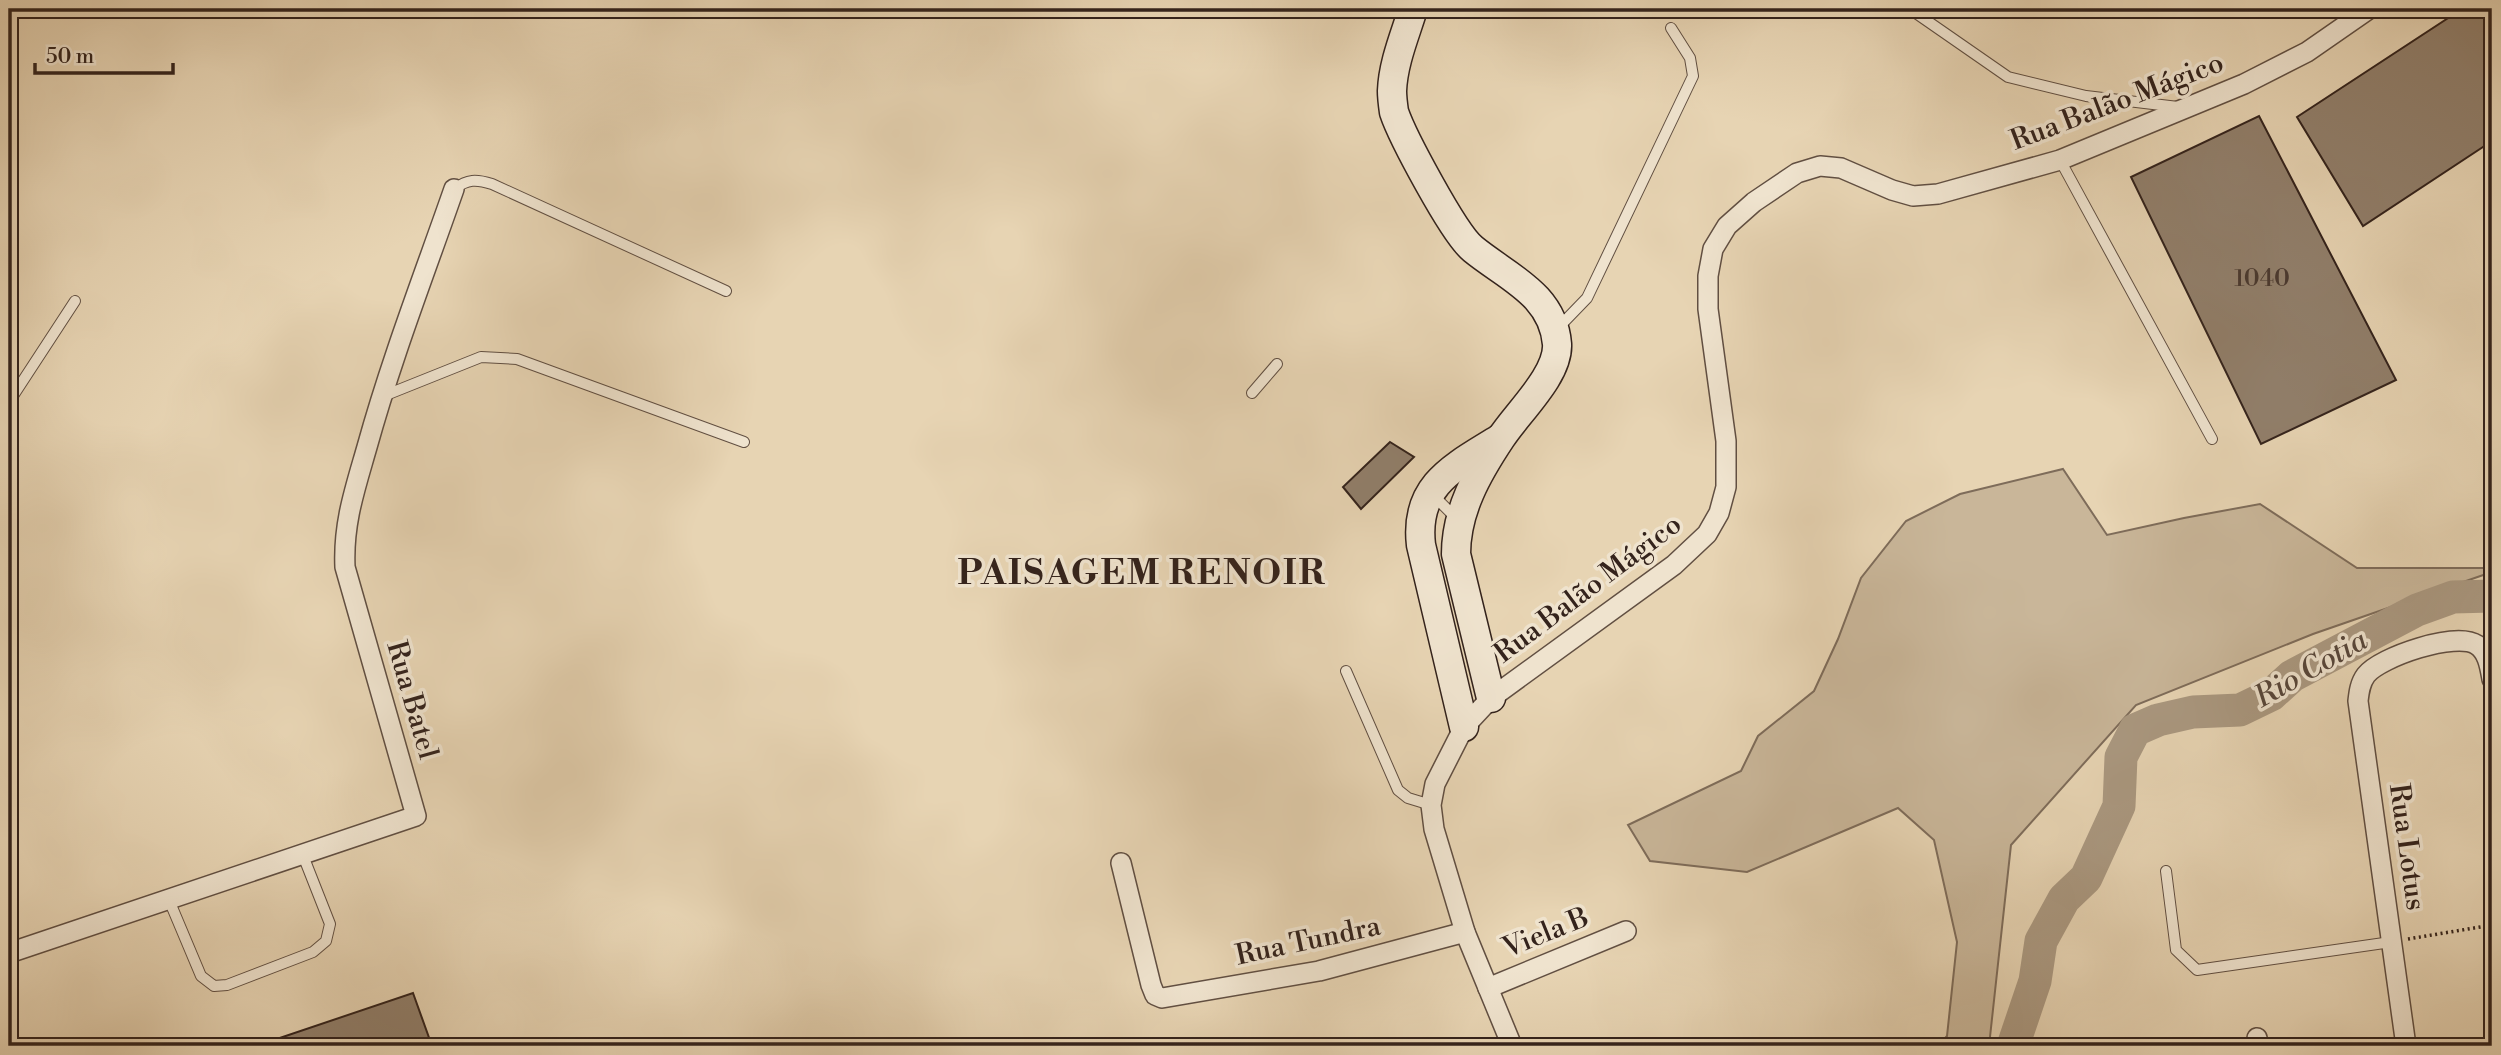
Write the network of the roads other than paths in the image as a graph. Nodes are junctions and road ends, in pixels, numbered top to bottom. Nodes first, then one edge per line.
1 (1413, 9) edge
2 (1910, 9) edge
3 (2369, 9) edge
4 (1671, 28) dead end
5 (2186, 108) junction
6 (2060, 160) junction
7 (454, 189) joint
8 (726, 291) dead end
9 (75, 300) dead end
10 (1555, 331) junction
11 (1277, 364) dead end
12 (1252, 393) dead end
13 (381, 398) junction
14 (9, 402) edge
15 (1501, 437) junction
16 (2212, 439) dead end
17 (744, 442) dead end
18 (1429, 492) junction
19 (1458, 521) junction
20 (1346, 671) dead end
21 (2492, 679) edge
22 (1491, 698) junction
23 (1464, 727) junction
24 (1431, 806) junction
25 (302, 853) junction
26 (1121, 863) dead end
27 (2166, 871) dead end
28 (169, 900) junction
29 (1626, 931) dead end
30 (1465, 932) junction
31 (2391, 942) junction
32 (9, 953) edge
33 (1488, 988) junction
34 (1511, 1046) edge
35 (2406, 1046) edge

1 - 10 street
2 - 5 lane
3 - 5 street, Rua Balão Mágico
4 - 10 lane
5 - 6 street, Rua Balão Mágico
6 - 16 lane
6 - 22 street, Rua Balão Mágico
7 - 8 lane
7 - 13 street, Rua Batel
9 - 14 lane
10 - 15 street
11 - 12 lane
13 - 17 lane
13 - 25 street, Rua Batel
15 - 18 street
15 - 19 street
18 - 19 lane
18 - 23 street
19 - 22 street
20 - 24 lane
21 - 31 street, Rua Lotus
22 - 23 street, Rua Balão Mágico
23 - 24 street, Rua Balão Mágico
24 - 30 street, Rua Balão Mágico
25 - 28 street, Rua Batel
25 - 28 lane
26 - 30 street, Rua Tundra
27 - 31 lane
28 - 32 street, Rua Batel
29 - 33 street, Viela B
30 - 33 street, Rua Balão Mágico
31 - 35 street, Rua Lotus
33 - 34 street, Rua Balão Mágico

